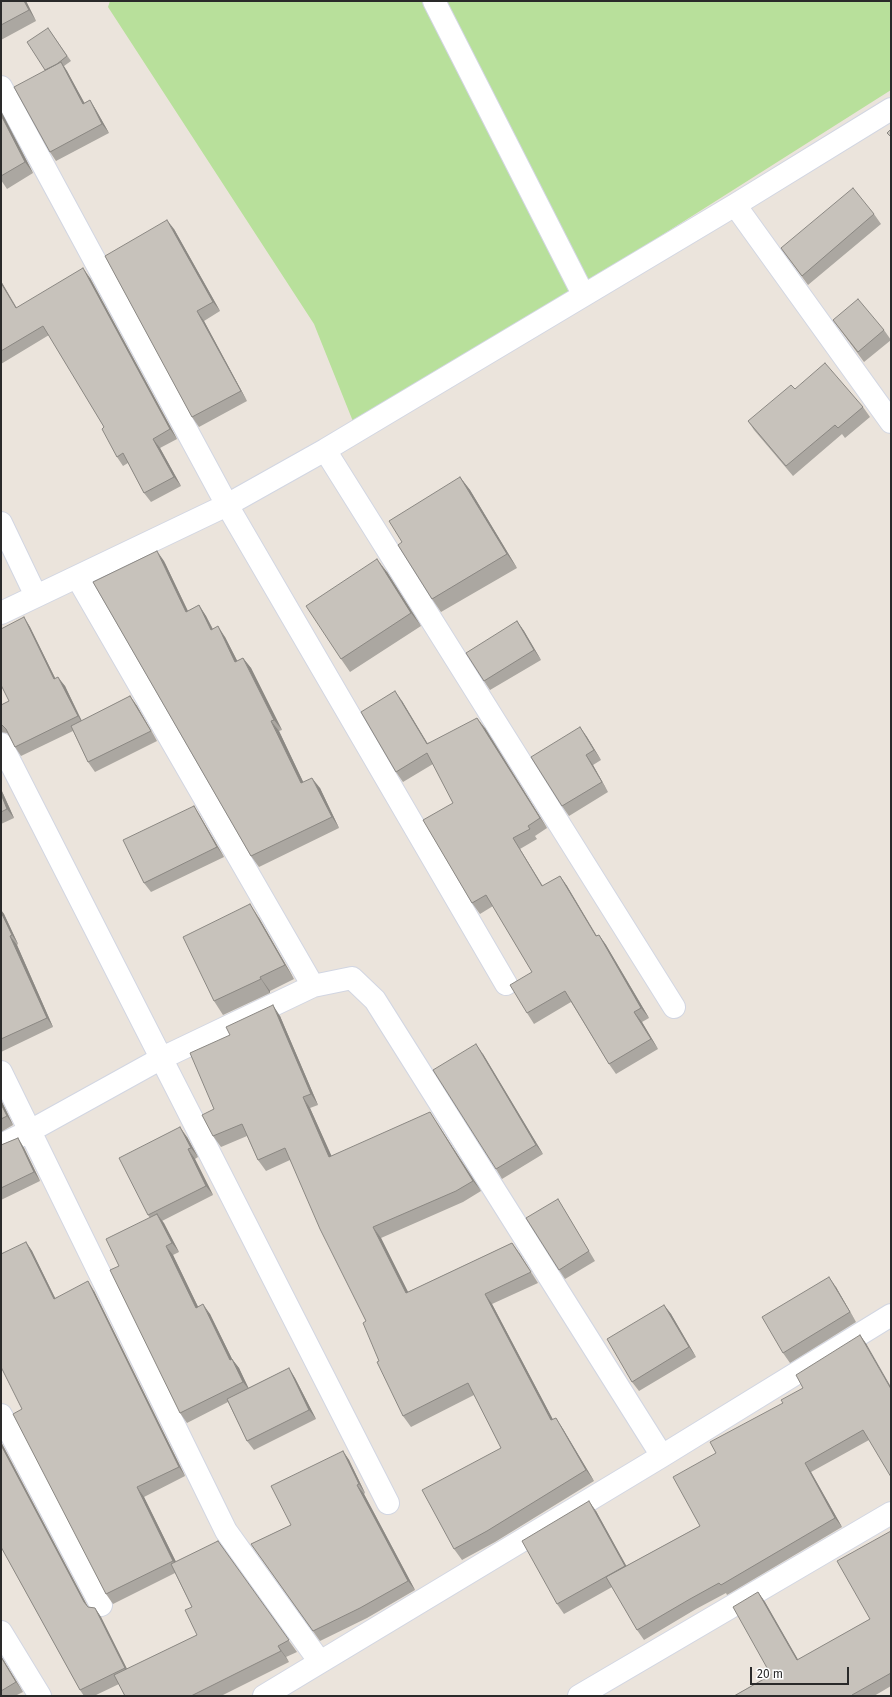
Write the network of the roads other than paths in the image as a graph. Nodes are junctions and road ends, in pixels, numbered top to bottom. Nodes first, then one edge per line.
1 (434, 1) edge
2 (1, 86) edge
3 (891, 109) edge
4 (735, 205) junction
5 (583, 294) junction
6 (891, 422) edge
7 (325, 450) junction
8 (228, 505) junction
9 (1, 523) edge
10 (77, 577) junction
11 (36, 596) junction
12 (1, 613) edge
13 (1, 744) edge
14 (506, 984) dead end
15 (313, 986) junction
16 (674, 1007) dead end
17 (160, 1058) junction
18 (1, 1072) edge
19 (30, 1131) junction
20 (1, 1144) edge
21 (890, 1317) edge
22 (1, 1415) edge
23 (662, 1456) junction
24 (388, 1503) dead end
25 (891, 1512) edge
26 (101, 1605) dead end
27 (1, 1632) edge
28 (320, 1662) junction
29 (40, 1696) edge
30 (264, 1696) edge
31 (579, 1696) edge

1 - 5 street
2 - 8 street
3 - 4 street
4 - 5 street
4 - 6 street
5 - 7 street
7 - 8 street
7 - 16 street
8 - 10 street
8 - 14 street
9 - 11 street
10 - 11 street
10 - 15 street
11 - 12 street
13 - 17 street
15 - 17 street
15 - 23 street
17 - 19 street
17 - 24 street
18 - 19 street
19 - 20 street
19 - 28 street
21 - 23 street
22 - 26 street
23 - 28 street
25 - 31 street
27 - 29 street
28 - 30 street

